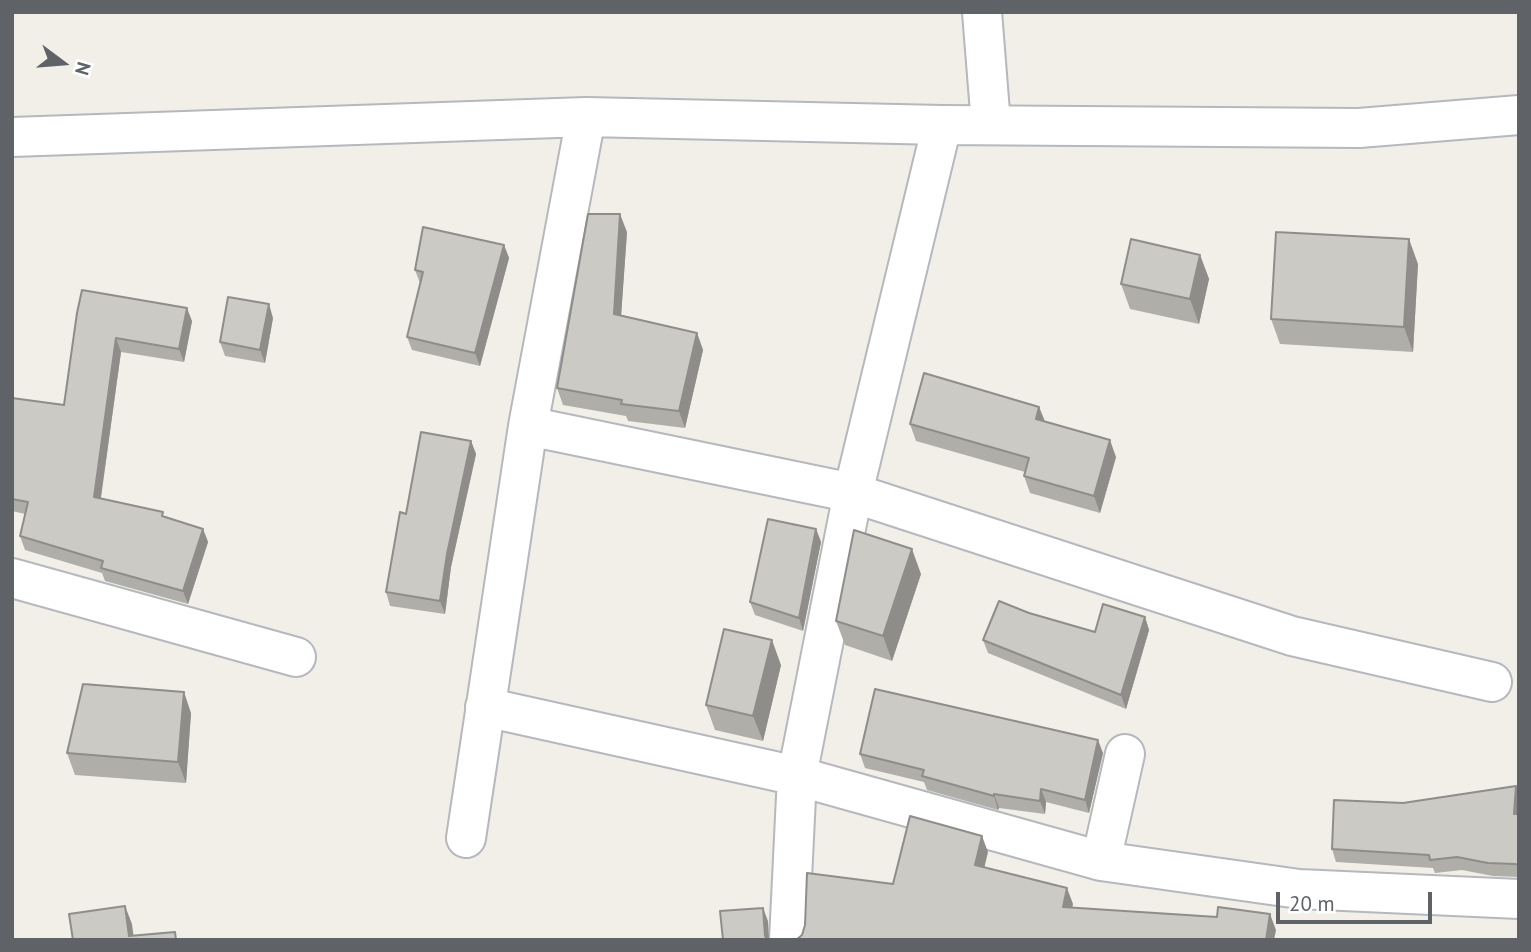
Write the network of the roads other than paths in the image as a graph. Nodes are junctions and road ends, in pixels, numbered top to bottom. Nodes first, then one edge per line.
1 (982, 12) edge
2 (1519, 115) edge
3 (586, 117) junction
4 (942, 125) junction
5 (991, 125) junction
6 (12, 137) edge
7 (528, 426) junction
8 (853, 493) junction
9 (12, 578) edge
10 (296, 657) dead end
11 (1492, 682) dead end
12 (485, 707) junction
13 (1125, 754) dead end
14 (797, 776) junction
15 (466, 838) dead end
16 (1101, 861) junction
17 (1519, 899) edge
18 (789, 940) edge

1 - 5 street
2 - 5 street
3 - 4 street
3 - 6 street
3 - 7 street
4 - 5 street
4 - 8 street
7 - 8 street
7 - 12 street
8 - 11 street
8 - 14 street
9 - 10 street
12 - 14 street
12 - 15 street
13 - 16 street
14 - 16 street
14 - 18 street
16 - 17 street

